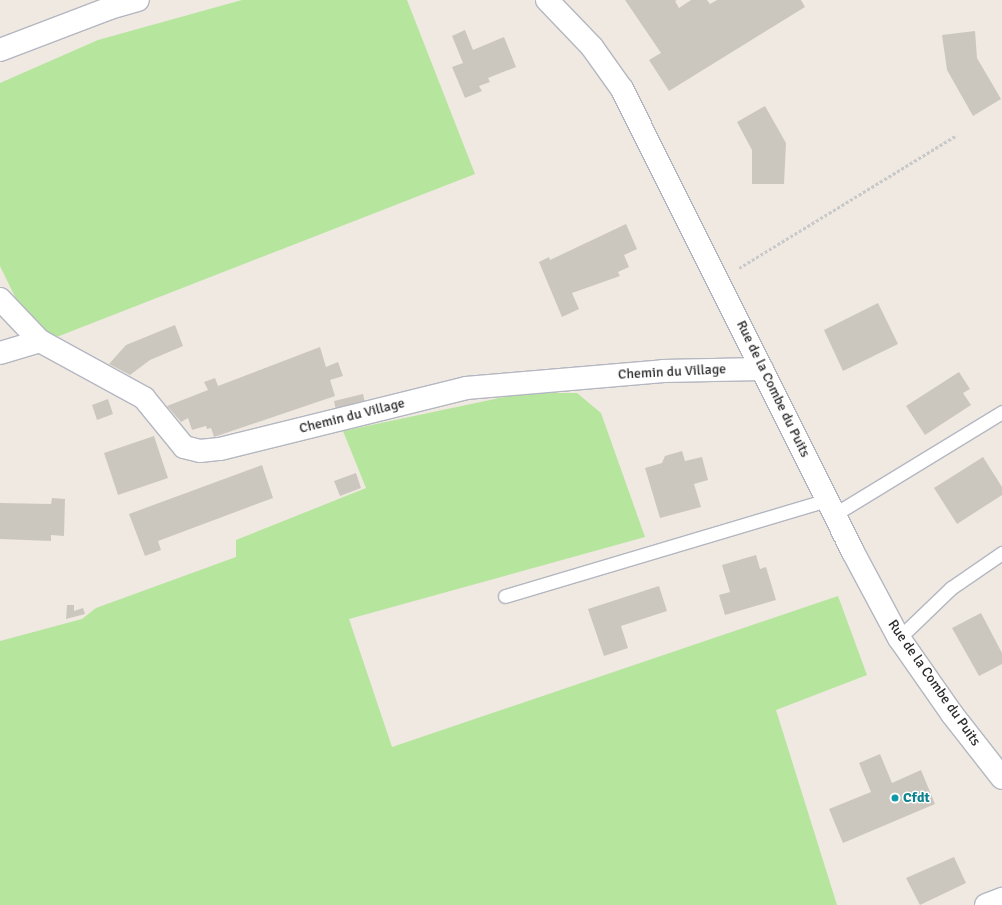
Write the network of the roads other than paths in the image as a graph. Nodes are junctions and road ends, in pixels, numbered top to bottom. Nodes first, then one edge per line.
1 (138, 0) edge
2 (547, 0) edge
3 (109, 4) edge
4 (0, 50) edge
5 (0, 299) edge
6 (40, 341) junction
7 (0, 353) edge
8 (762, 369) junction
9 (1002, 412) edge
10 (831, 507) junction
11 (1002, 553) edge
12 (505, 596) dead end
13 (899, 638) junction
14 (1002, 778) edge
15 (1002, 899) edge
16 (986, 905) edge

1 - 3 street
2 - 8 street, Rue de la Combe du Puits
3 - 4 street
5 - 6 street, Chemin du Village
6 - 7 street
6 - 8 street, Chemin du Village
8 - 10 street, Rue de la Combe du Puits
9 - 10 lane
10 - 12 lane
10 - 13 street, Rue de la Combe du Puits
11 - 13 lane
13 - 14 street, Rue de la Combe du Puits
15 - 16 street

